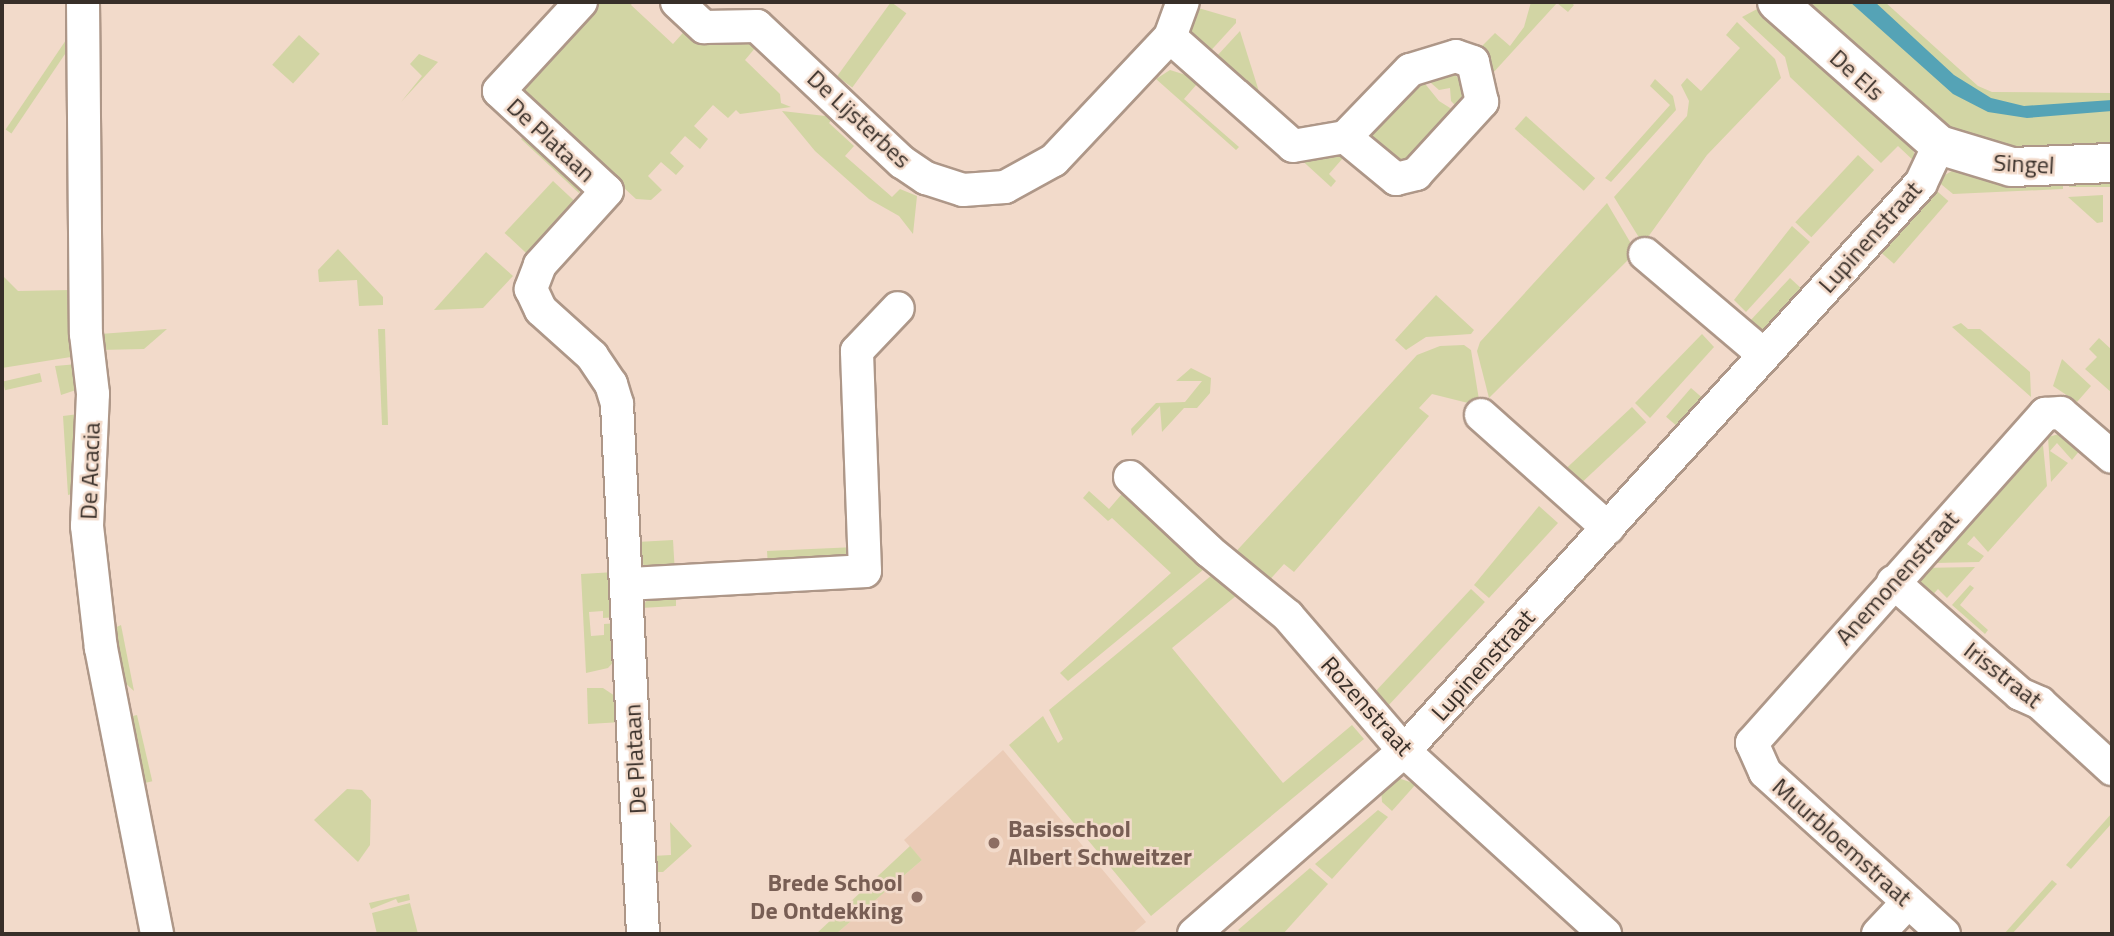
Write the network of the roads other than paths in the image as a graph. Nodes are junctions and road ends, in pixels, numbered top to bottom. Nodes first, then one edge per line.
1 (83, 2) edge
2 (582, 2) edge
3 (677, 2) edge
4 (1183, 2) edge
5 (1777, 2) edge
6 (1170, 37) junction
7 (1345, 137) dead end
8 (1939, 145) junction
9 (2112, 163) edge
10 (1646, 254) dead end
11 (898, 308) dead end
12 (1763, 354) junction
13 (1481, 415) dead end
14 (2112, 457) edge
15 (1130, 477) dead end
16 (1608, 528) junction
17 (1894, 582) junction
18 (628, 584) junction
19 (1752, 743) joint
20 (1404, 751) junction
21 (2112, 769) edge
22 (1908, 902) junction
23 (157, 934) edge
24 (643, 934) edge
25 (1194, 934) edge
26 (1605, 934) edge
27 (1878, 934) edge
28 (1944, 934) edge

1 - 23 street, De Acacia
2 - 18 street, De Plataan
3 - 6 street, De Lijsterbes
4 - 6 street, De Lijsterbes
5 - 8 street, De Els
6 - 7 street
8 - 9 street, Singel
8 - 12 street, Lupinenstraat
10 - 12 street
11 - 18 street
12 - 16 street, Lupinenstraat
13 - 16 street
14 - 17 street, Anemonenstraat
15 - 20 street, Rozenstraat
16 - 20 street, Lupinenstraat
17 - 19 street, Anemonenstraat
17 - 21 street, Irisstraat
18 - 24 street, De Plataan
19 - 22 street, Muurbloemstraat
20 - 25 street, Lupinenstraat
20 - 26 street, Rozenstraat
22 - 27 street
22 - 28 street, Muurbloemstraat

